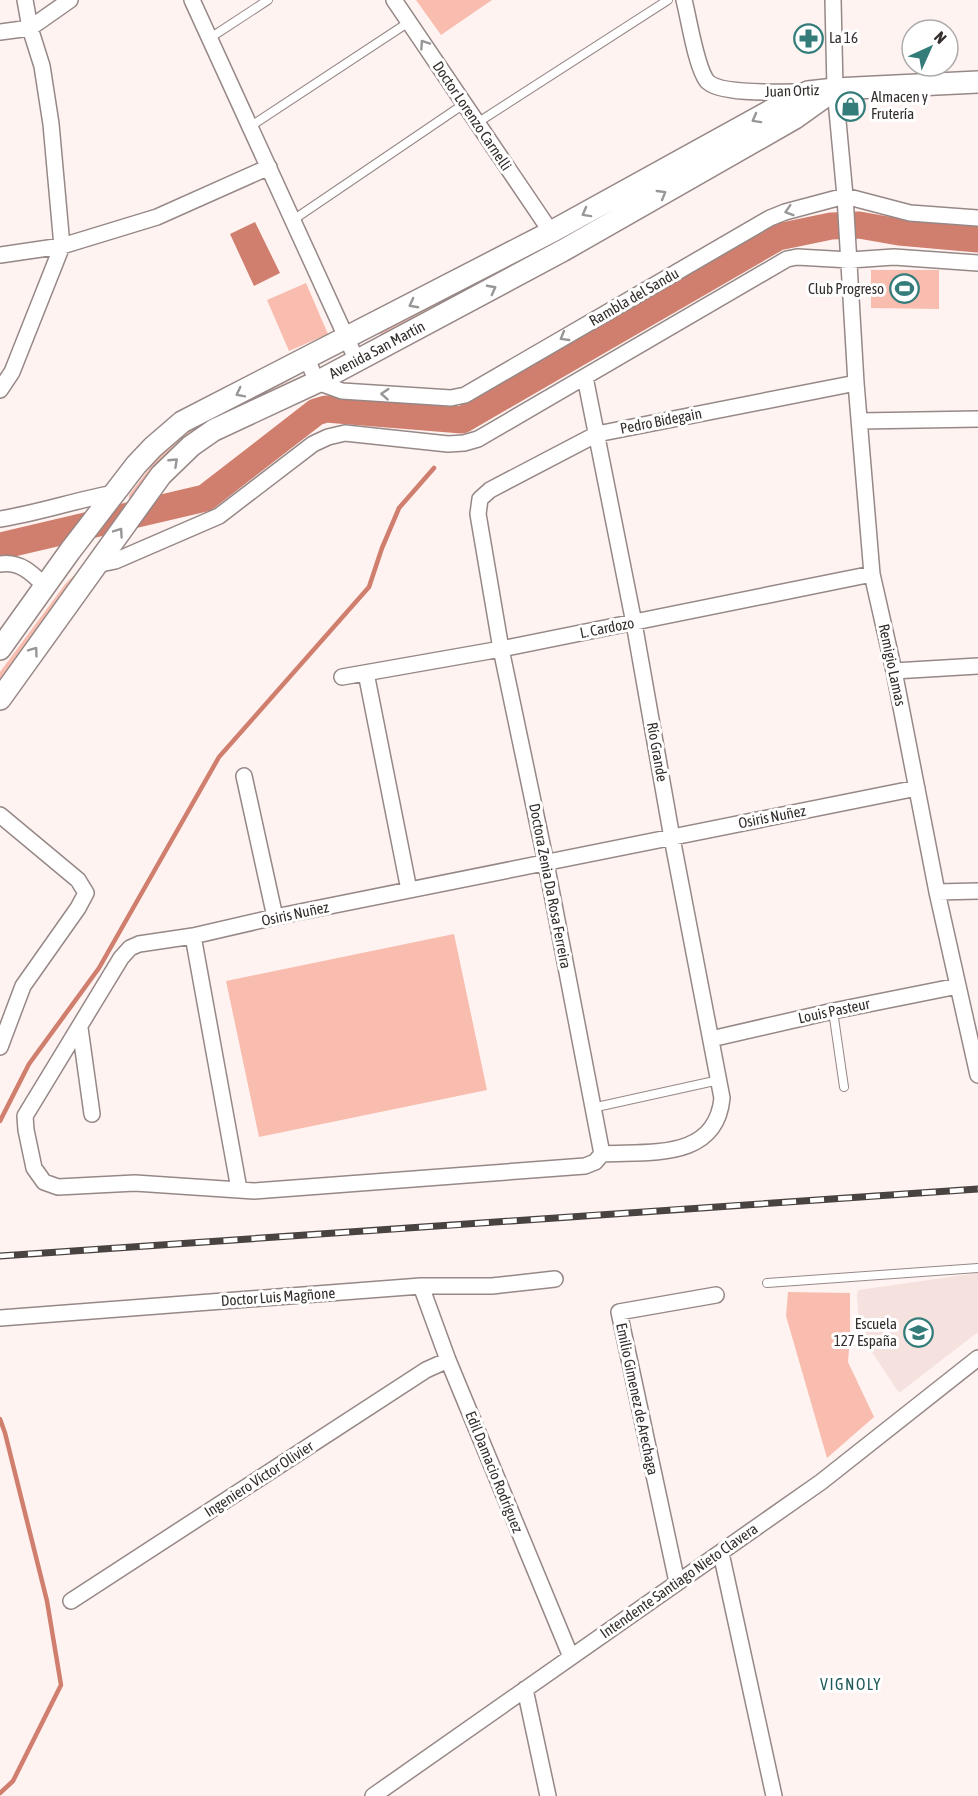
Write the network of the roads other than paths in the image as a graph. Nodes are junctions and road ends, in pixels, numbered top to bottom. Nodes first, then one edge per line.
1 (25, 0) edge
2 (69, 0) edge
3 (192, 0) edge
4 (268, 0) edge
5 (394, 0) edge
6 (668, 0) edge
7 (684, 0) edge
8 (833, 0) edge
9 (410, 22) junction
10 (30, 28) junction
11 (0, 32) edge
12 (210, 38) junction
13 (978, 82) edge
14 (835, 89) junction
15 (808, 92) junction
16 (464, 104) junction
17 (477, 123) junction
18 (251, 126) junction
19 (269, 167) junction
20 (845, 201) junction
21 (978, 218) edge
22 (293, 220) junction
23 (550, 232) junction
24 (62, 246) junction
25 (849, 254) junction
26 (0, 255) edge
27 (978, 263) edge
28 (347, 339) junction
29 (306, 359) junction
30 (357, 361) junction
31 (585, 376) junction
32 (317, 382) junction
33 (856, 383) junction
34 (0, 390) edge
35 (978, 418) edge
36 (860, 421) junction
37 (597, 434) junction
38 (480, 499) joint
39 (108, 502) junction
40 (0, 519) edge
41 (98, 561) junction
42 (0, 564) edge
43 (872, 574) junction
44 (45, 586) junction
45 (634, 622) junction
46 (0, 649) edge
47 (501, 649) junction
48 (978, 666) edge
49 (894, 671) junction
50 (366, 673) junction
51 (342, 677) dead end
52 (0, 699) edge
53 (244, 776) dead end
54 (917, 788) junction
55 (0, 815) edge
56 (672, 838) junction
57 (546, 863) junction
58 (409, 890) junction
59 (978, 891) edge
60 (937, 892) junction
61 (275, 917) junction
62 (194, 936) junction
63 (958, 986) junction
64 (833, 1011) junction
65 (80, 1028) junction
66 (711, 1039) junction
67 (0, 1047) edge
68 (978, 1075) edge
69 (719, 1080) junction
70 (843, 1087) dead end
71 (592, 1108) junction
72 (92, 1114) dead end
73 (602, 1154) junction
74 (239, 1189) junction
75 (978, 1268) edge
76 (555, 1279) dead end
77 (767, 1283) dead end
78 (421, 1286) junction
79 (716, 1295) dead end
80 (0, 1318) edge
81 (978, 1358) edge
82 (448, 1360) junction
83 (721, 1553) junction
84 (676, 1582) junction
85 (71, 1601) dead end
86 (571, 1657) junction
87 (525, 1689) junction
88 (373, 1796) edge
89 (548, 1796) edge
90 (774, 1796) edge

1 - 10 street
2 - 10 street
3 - 12 street
4 - 12 lane
5 - 9 street, Doctor Lorenzo Carnelli
6 - 17 lane
7 - 15 street, Juan Ortiz
8 - 14 street, Remigio Lamas
16 -> 9 street, Doctor Lorenzo Carnelli
9 - 18 lane
10 - 11 street
10 - 24 street
12 - 18 street
13 - 14 street, Juan Ortiz
14 - 15 street, Juan Ortiz
14 - 20 street, Remigio Lamas
30 -> 14 street, Avenida San Martín
15 -> 23 street, Avenida San Martín
16 - 17 street, Doctor Lorenzo Carnelli
16 - 22 lane
17 - 23 street, Doctor Lorenzo Carnelli
18 - 19 street
19 - 22 street
19 - 24 street
20 - 21 street, Rambla del Sandu
20 - 25 street, Remigio Lamas
20 -> 32 street, Rambla del Sandu
22 - 28 street
23 -> 28 street, Avenida San Martín
24 - 26 street
24 - 34 street
25 - 27 street
25 - 31 street
25 - 33 street, Remigio Lamas
28 - 29 street, Avenida San Martín
28 - 30 street
29 - 32 street
29 -> 39 street, Avenida San Martín
30 - 32 street, Avenida San Martín
31 - 37 street, Río Grande
31 - 41 street
41 -> 32 street, Avenida San Martín
33 - 36 street, Remigio Lamas
33 - 37 street, Pedro Bidegain
35 - 36 street
36 - 43 street, Remigio Lamas
37 - 38 street, Pedro Bidegain
37 - 45 street, Río Grande
38 - 47 street, Doctora Zenia Da Rosa Ferreira
39 - 40 street
39 - 44 street, Avenida San Martín
52 -> 41 street, Avenida San Martín
42 - 44 street
43 - 45 street, L. Cardozo
43 - 49 street, Remigio Lamas
44 - 46 street, Avenida San Martín
45 - 47 street, L. Cardozo
45 - 56 street, Río Grande
47 - 50 street, L. Cardozo
47 - 57 street, Doctora Zenia Da Rosa Ferreira
48 - 49 street
49 - 54 street, Remigio Lamas
50 - 51 street, L. Cardozo
50 - 58 street
53 - 61 street
54 - 56 street, Osiris Nuñez
54 - 60 street, Remigio Lamas
55 - 67 street
56 - 57 street, Osiris Nuñez
56 - 66 street, Río Grande
57 - 58 street, Osiris Nuñez
57 - 71 street, Doctora Zenia Da Rosa Ferreira
58 - 61 street, Osiris Nuñez
59 - 60 street
60 - 63 street, Remigio Lamas
61 - 62 street, Osiris Nuñez
62 - 65 street, Osiris Nuñez
62 - 74 street
63 - 64 street, Louis Pasteur
63 - 68 street, Remigio Lamas
64 - 66 street, Louis Pasteur
64 - 70 lane
65 - 72 street
65 - 74 street, Osiris Nuñez
66 - 69 street, Río Grande
69 - 71 lane
69 - 73 street, Río Grande
71 - 73 street, Doctora Zenia Da Rosa Ferreira
73 - 74 street
75 - 77 lane
76 - 78 street, Doctor Luis Magñone
78 - 80 street, Doctor Luis Magñone
78 - 82 street, Edil Damacio Rodríguez
79 - 84 street, Emilio Gimenez de Arechaga
81 - 83 street, Intendente Santiago Nieto Clavera
82 - 85 street, Ingeniero Víctor Olivier
82 - 86 street, Edil Damacio Rodríguez
83 - 84 street, Intendente Santiago Nieto Clavera
83 - 90 street
84 - 86 street, Intendente Santiago Nieto Clavera
86 - 87 street, Intendente Santiago Nieto Clavera
87 - 88 street, Intendente Santiago Nieto Clavera
87 - 89 street

